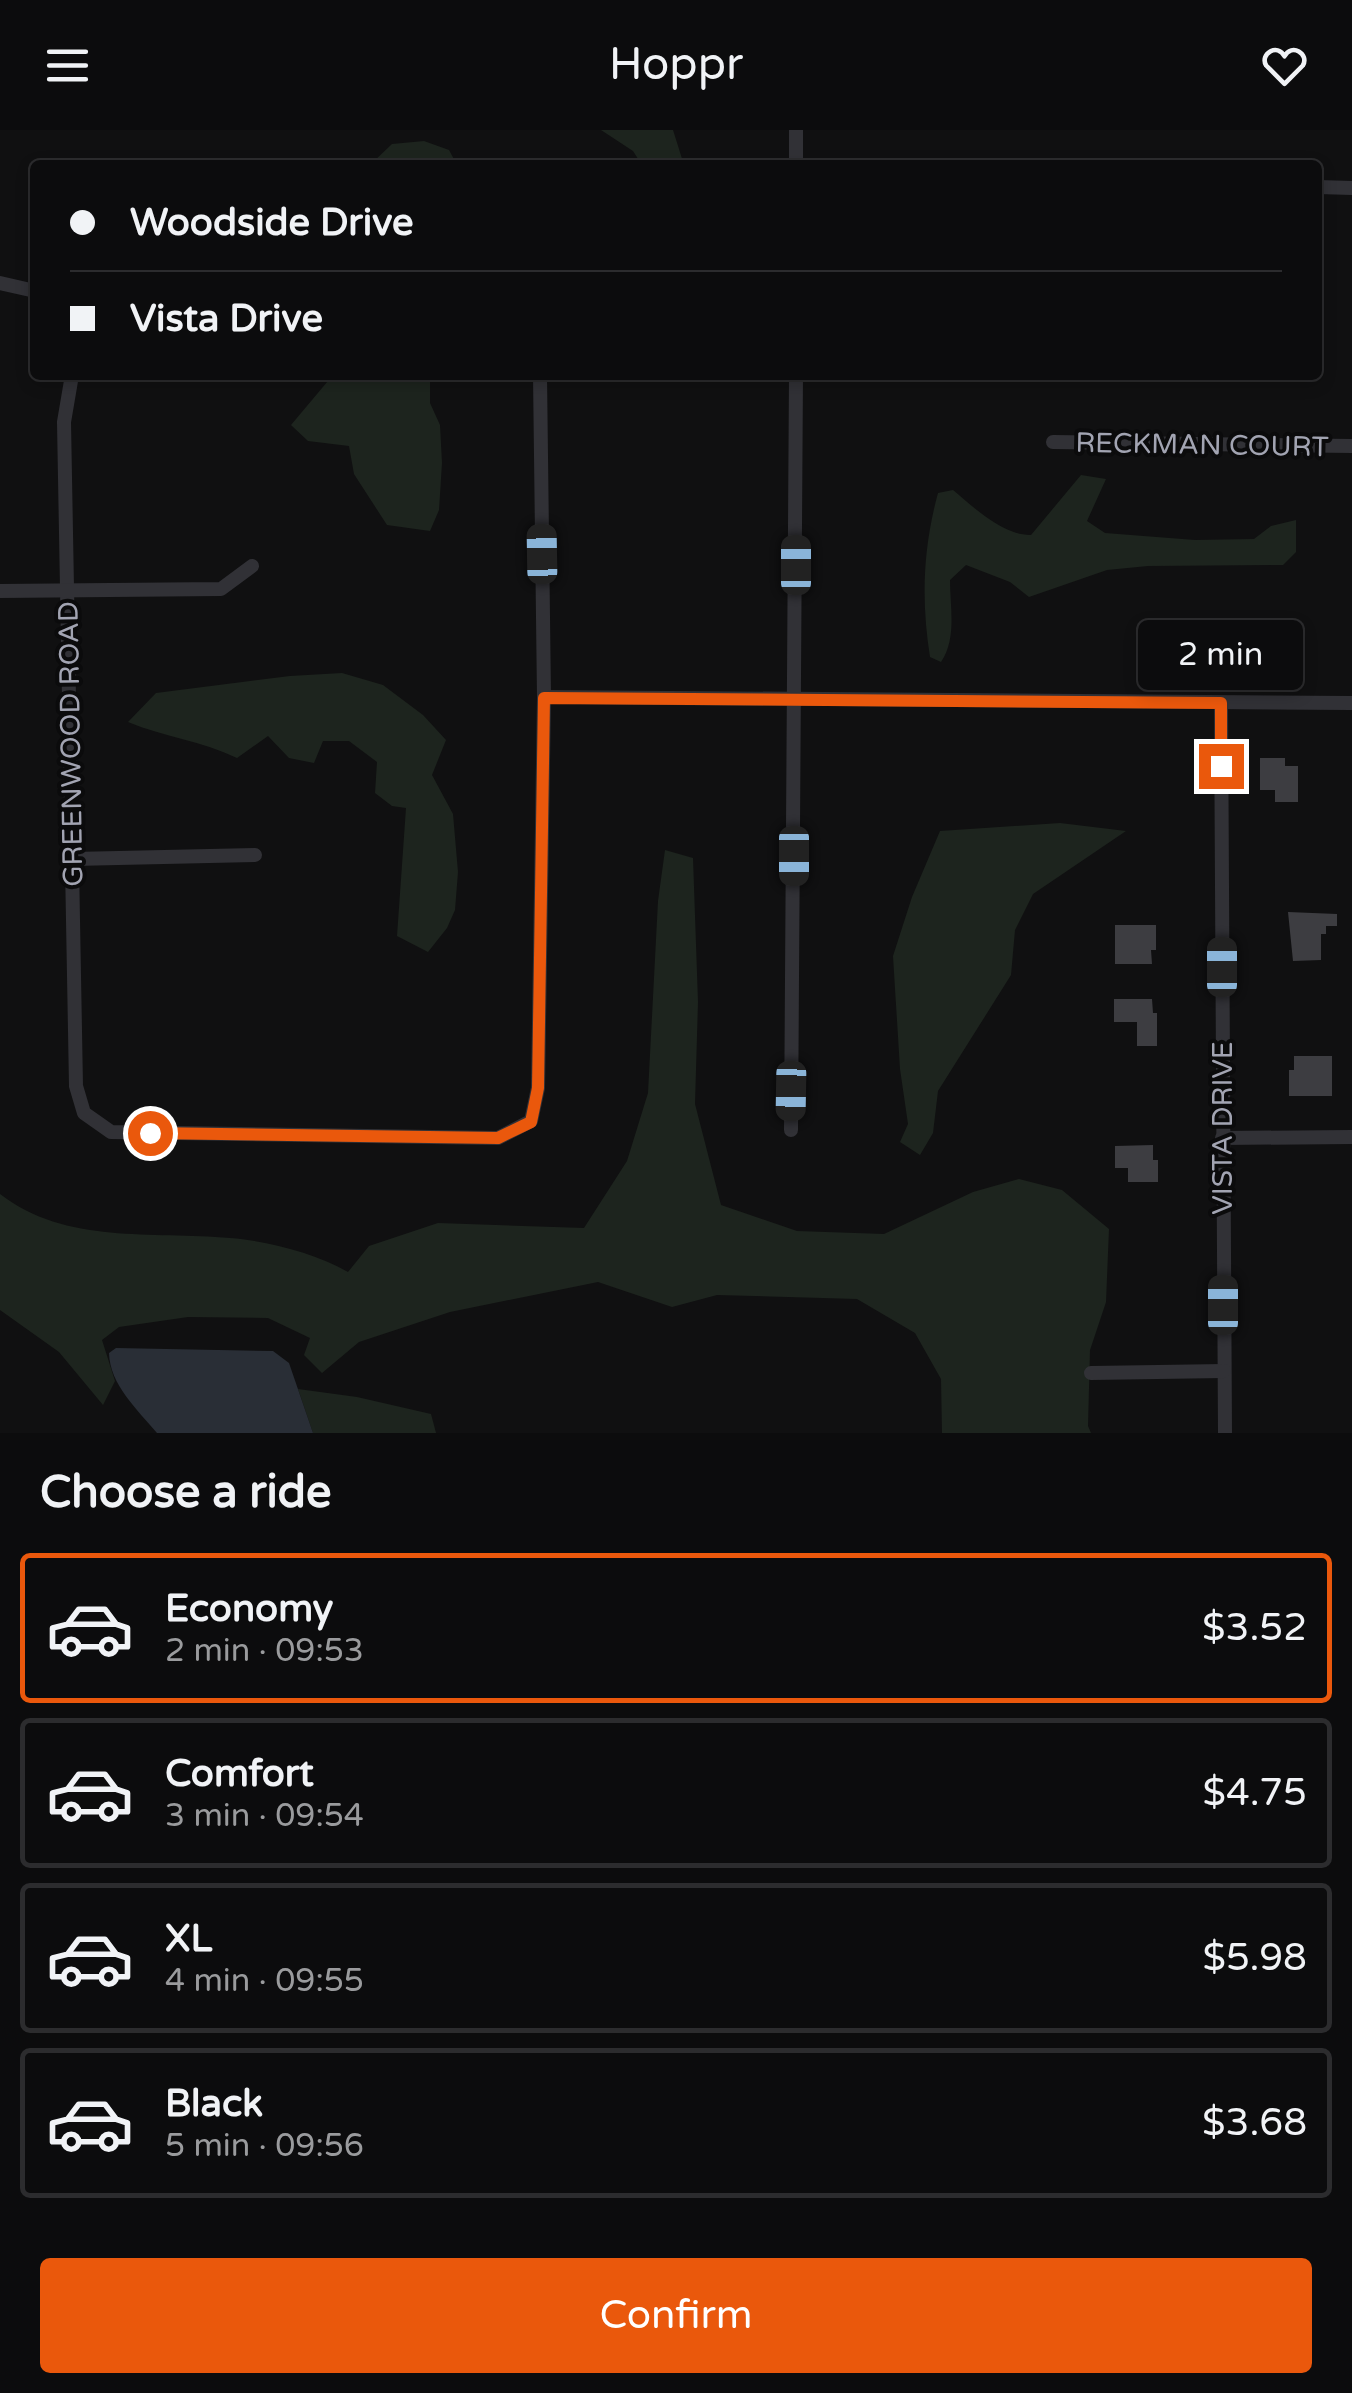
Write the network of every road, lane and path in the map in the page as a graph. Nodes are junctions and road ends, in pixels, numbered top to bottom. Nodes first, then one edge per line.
1 (796, 130) edge
2 (796, 160) edge
3 (1322, 187) edge
4 (1352, 188) edge
5 (0, 284) edge
6 (30, 290) edge
7 (71, 380) edge
8 (540, 380) edge
9 (796, 380) edge
10 (1053, 442) dead end
11 (1352, 446) edge
12 (252, 566) dead end
13 (0, 591) edge
14 (68, 591) junction
15 (544, 698) junction
16 (795, 699) junction
17 (1221, 703) junction
18 (1352, 703) edge
19 (255, 855) dead end
20 (73, 859) junction
21 (791, 1130) dead end
22 (1352, 1137) edge
23 (1222, 1138) junction
24 (1224, 1372) junction
25 (1091, 1373) dead end
26 (1225, 1433) edge

1 - 2 street
3 - 4 street
5 - 6 street
7 - 14 street, GREENWOOD ROAD
8 - 15 street
9 - 16 street
10 - 11 street, RECKMAN COURT
12 - 14 street
13 - 14 street
14 - 20 street, GREENWOOD ROAD
15 - 16 street
15 - 20 street, GREENWOOD ROAD
16 - 17 street
16 - 21 street
17 - 18 street
17 - 23 street, VISTA DRIVE
19 - 20 street
22 - 23 street
23 - 24 street, VISTA DRIVE
24 - 25 street
24 - 26 street, VISTA DRIVE

